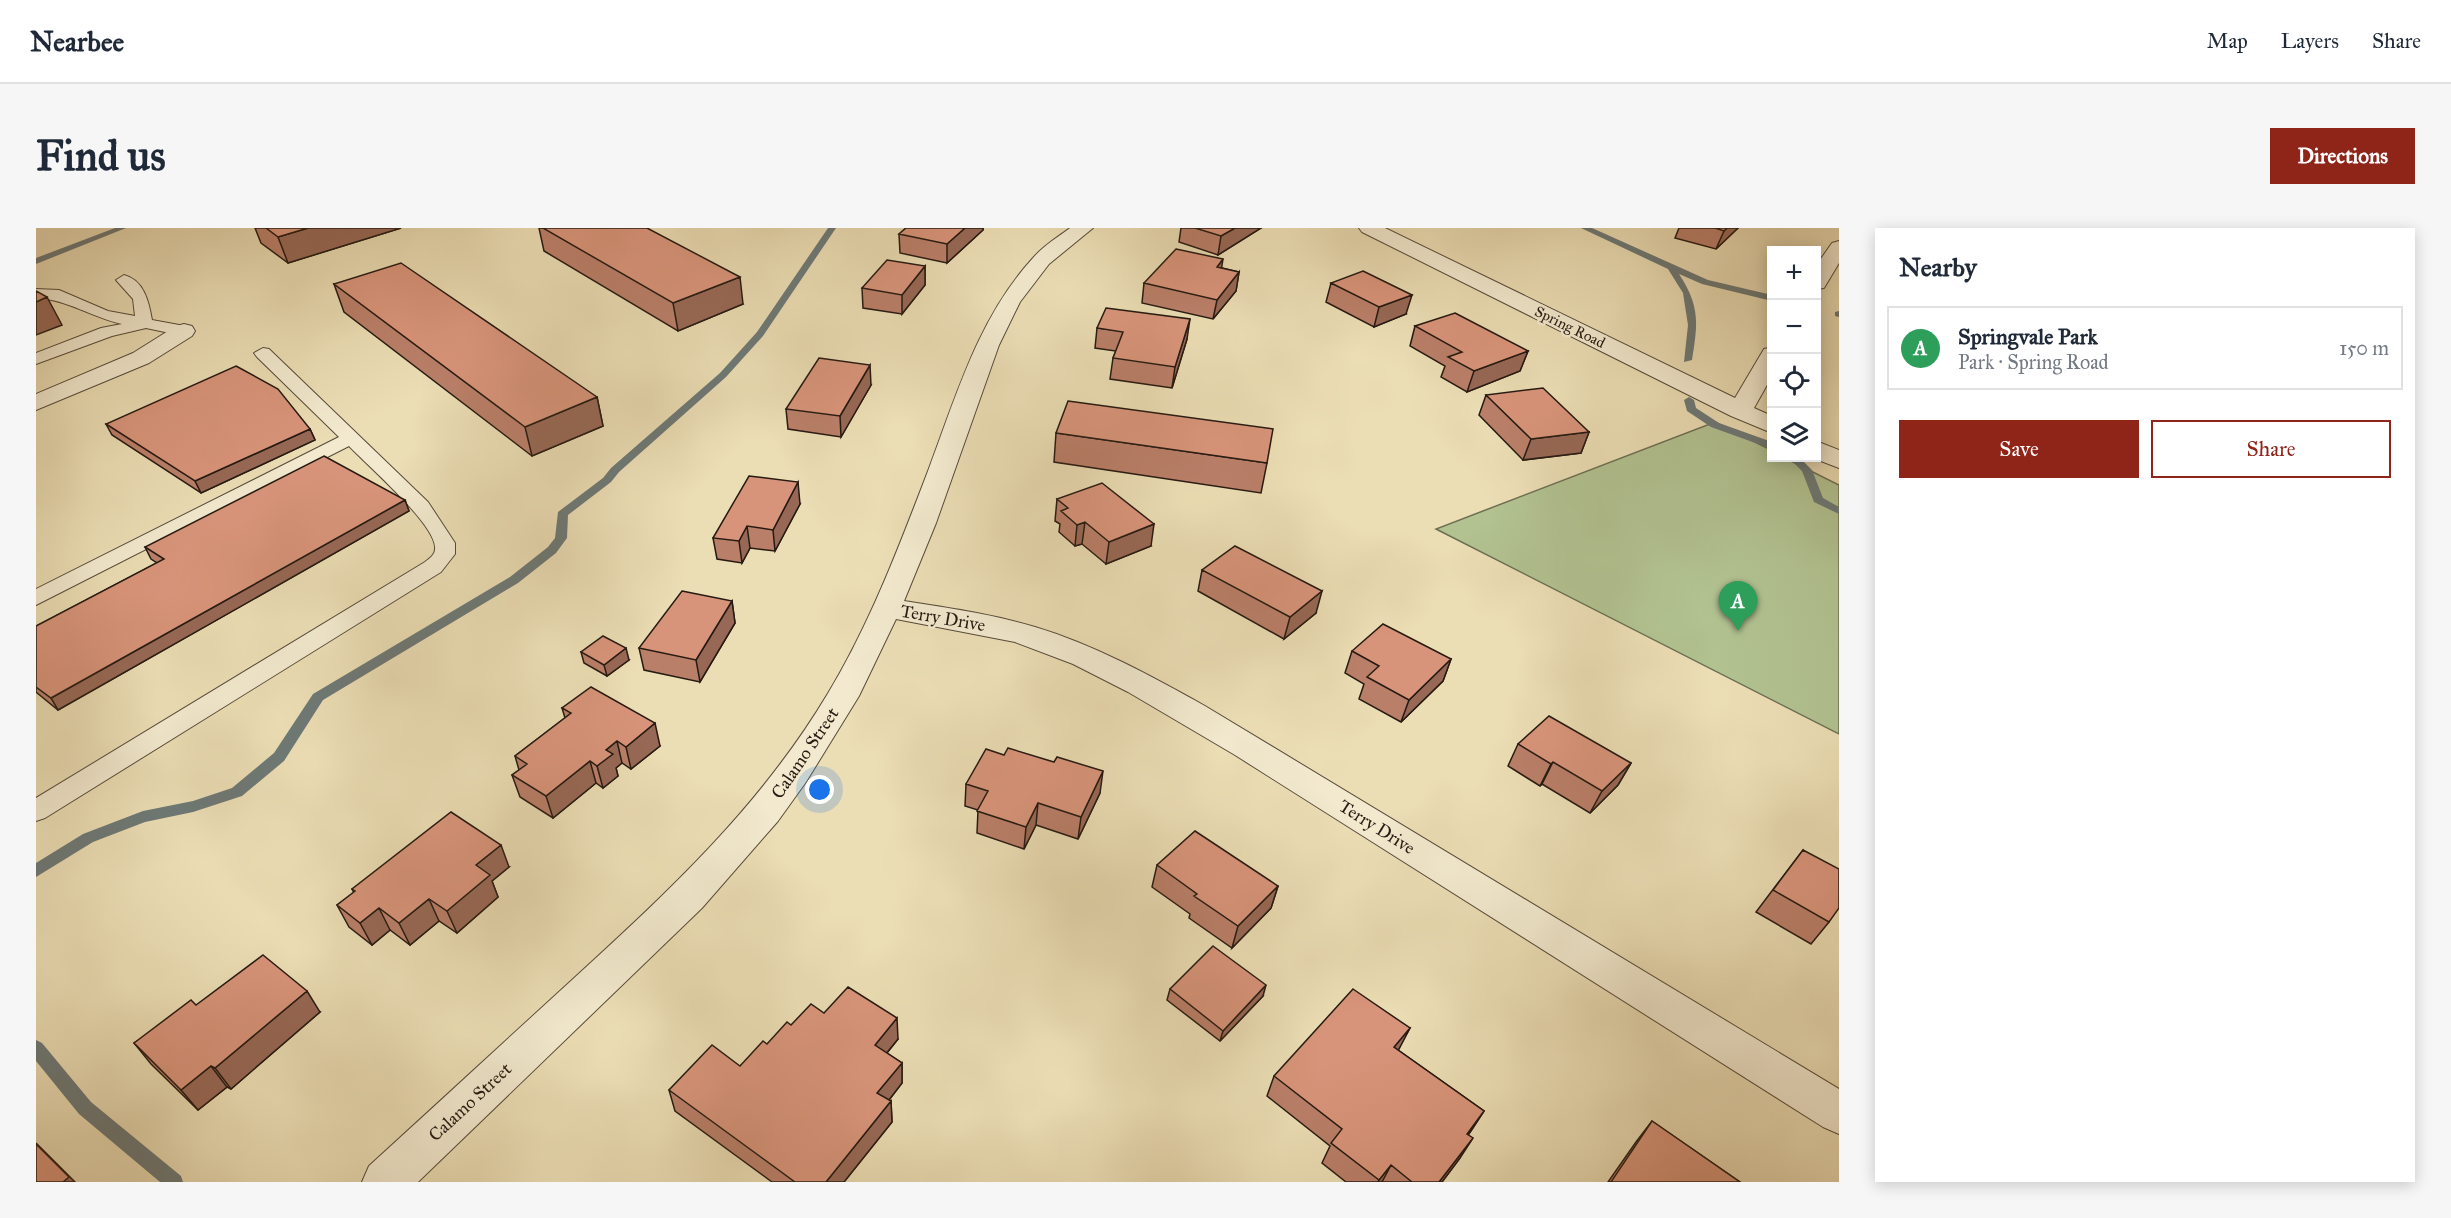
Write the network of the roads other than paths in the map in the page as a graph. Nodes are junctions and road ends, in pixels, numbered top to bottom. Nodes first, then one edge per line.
1 (1083, 228) edge
2 (1369, 228) edge
3 (1839, 247) edge
4 (1821, 275) edge
5 (124, 280) dead end
6 (36, 294) edge
7 (144, 324) junction
8 (184, 331) joint
9 (263, 353) dead end
10 (36, 359) edge
11 (1767, 363) edge
12 (36, 403) edge
13 (1740, 411) junction
14 (1767, 424) edge
15 (351, 438) junction
16 (1821, 451) edge
17 (1839, 460) edge
18 (36, 598) edge
19 (886, 608) junction
20 (36, 811) edge
21 (1839, 1113) edge
22 (385, 1182) edge

1 - 19 street, Calamo Street
2 - 13 street, Spring Road
3 - 4 street
5 - 7 lane
6 - 7 lane
7 - 8 lane
7 - 10 lane
8 - 12 street
9 - 15 lane
11 - 13 street
13 - 14 street, Spring Road
15 - 18 lane
15 - 20 lane
16 - 17 street
19 - 21 street, Terry Drive
19 - 22 street, Calamo Street

